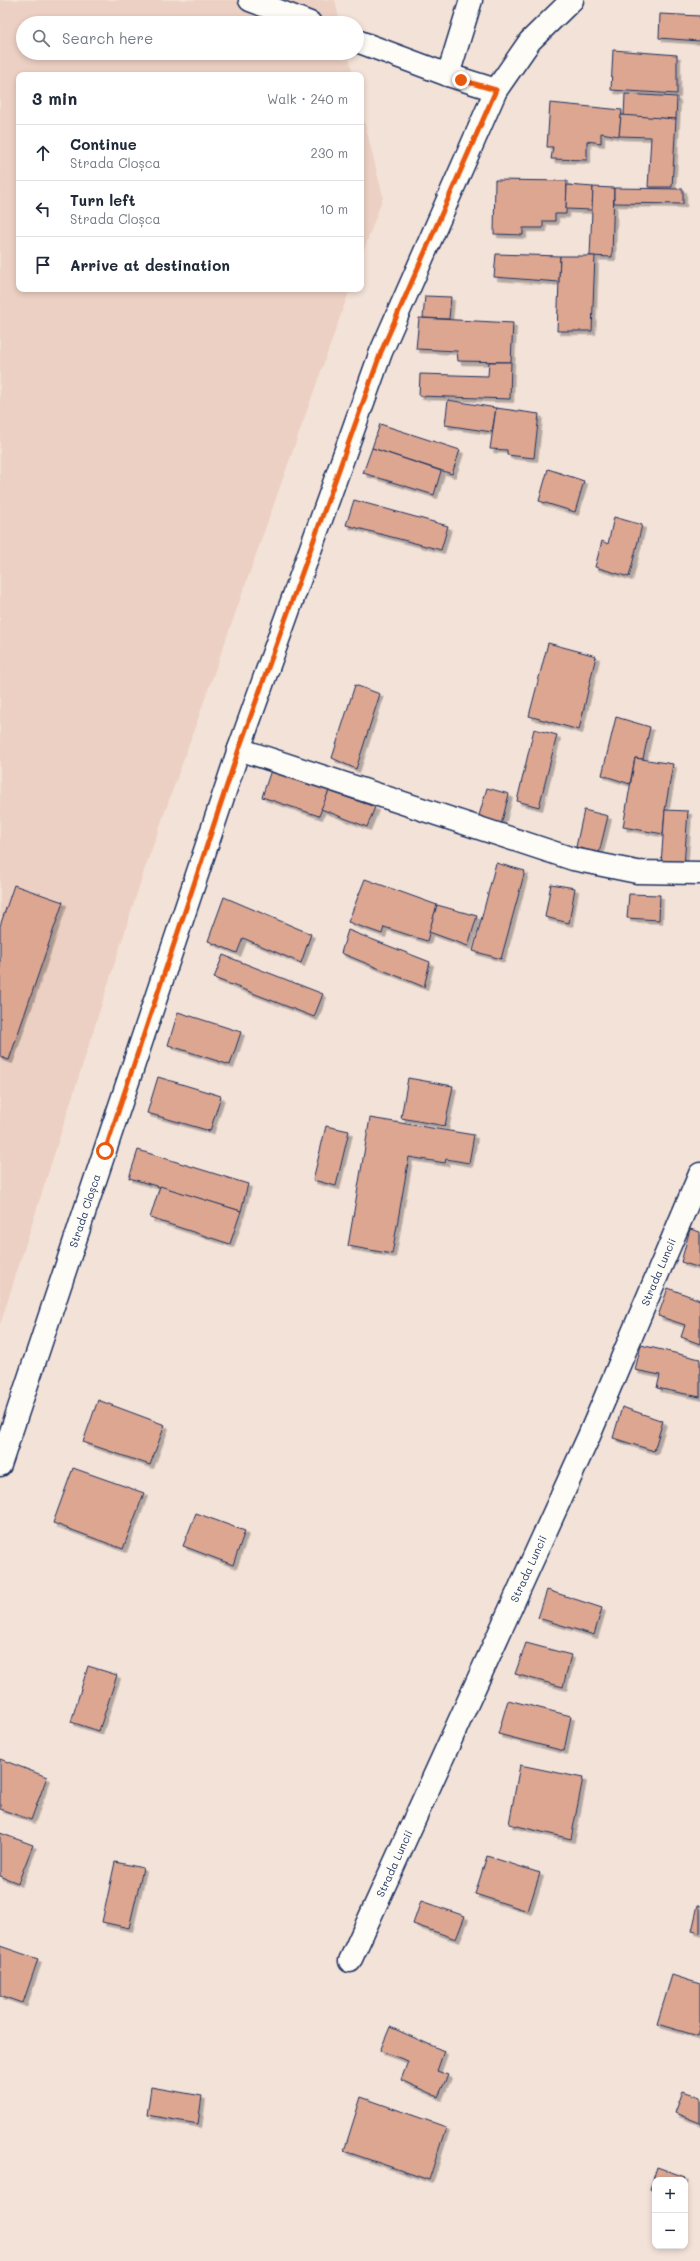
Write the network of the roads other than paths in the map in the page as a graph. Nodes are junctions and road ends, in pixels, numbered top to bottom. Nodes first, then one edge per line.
1 (250, 0) edge
2 (472, 0) edge
3 (572, 0) edge
4 (292, 16) edge
5 (364, 44) edge
6 (448, 75) junction
7 (496, 90) junction
8 (239, 749) junction
9 (700, 873) edge
10 (700, 1174) edge
11 (0, 1464) edge
12 (350, 1961) dead end

1 - 4 street
2 - 6 street
3 - 7 street, Strada Cloșca
5 - 6 street
6 - 7 street
7 - 8 street, Strada Cloșca
8 - 9 street
8 - 11 street, Strada Cloșca
10 - 12 street, Strada Luncii

